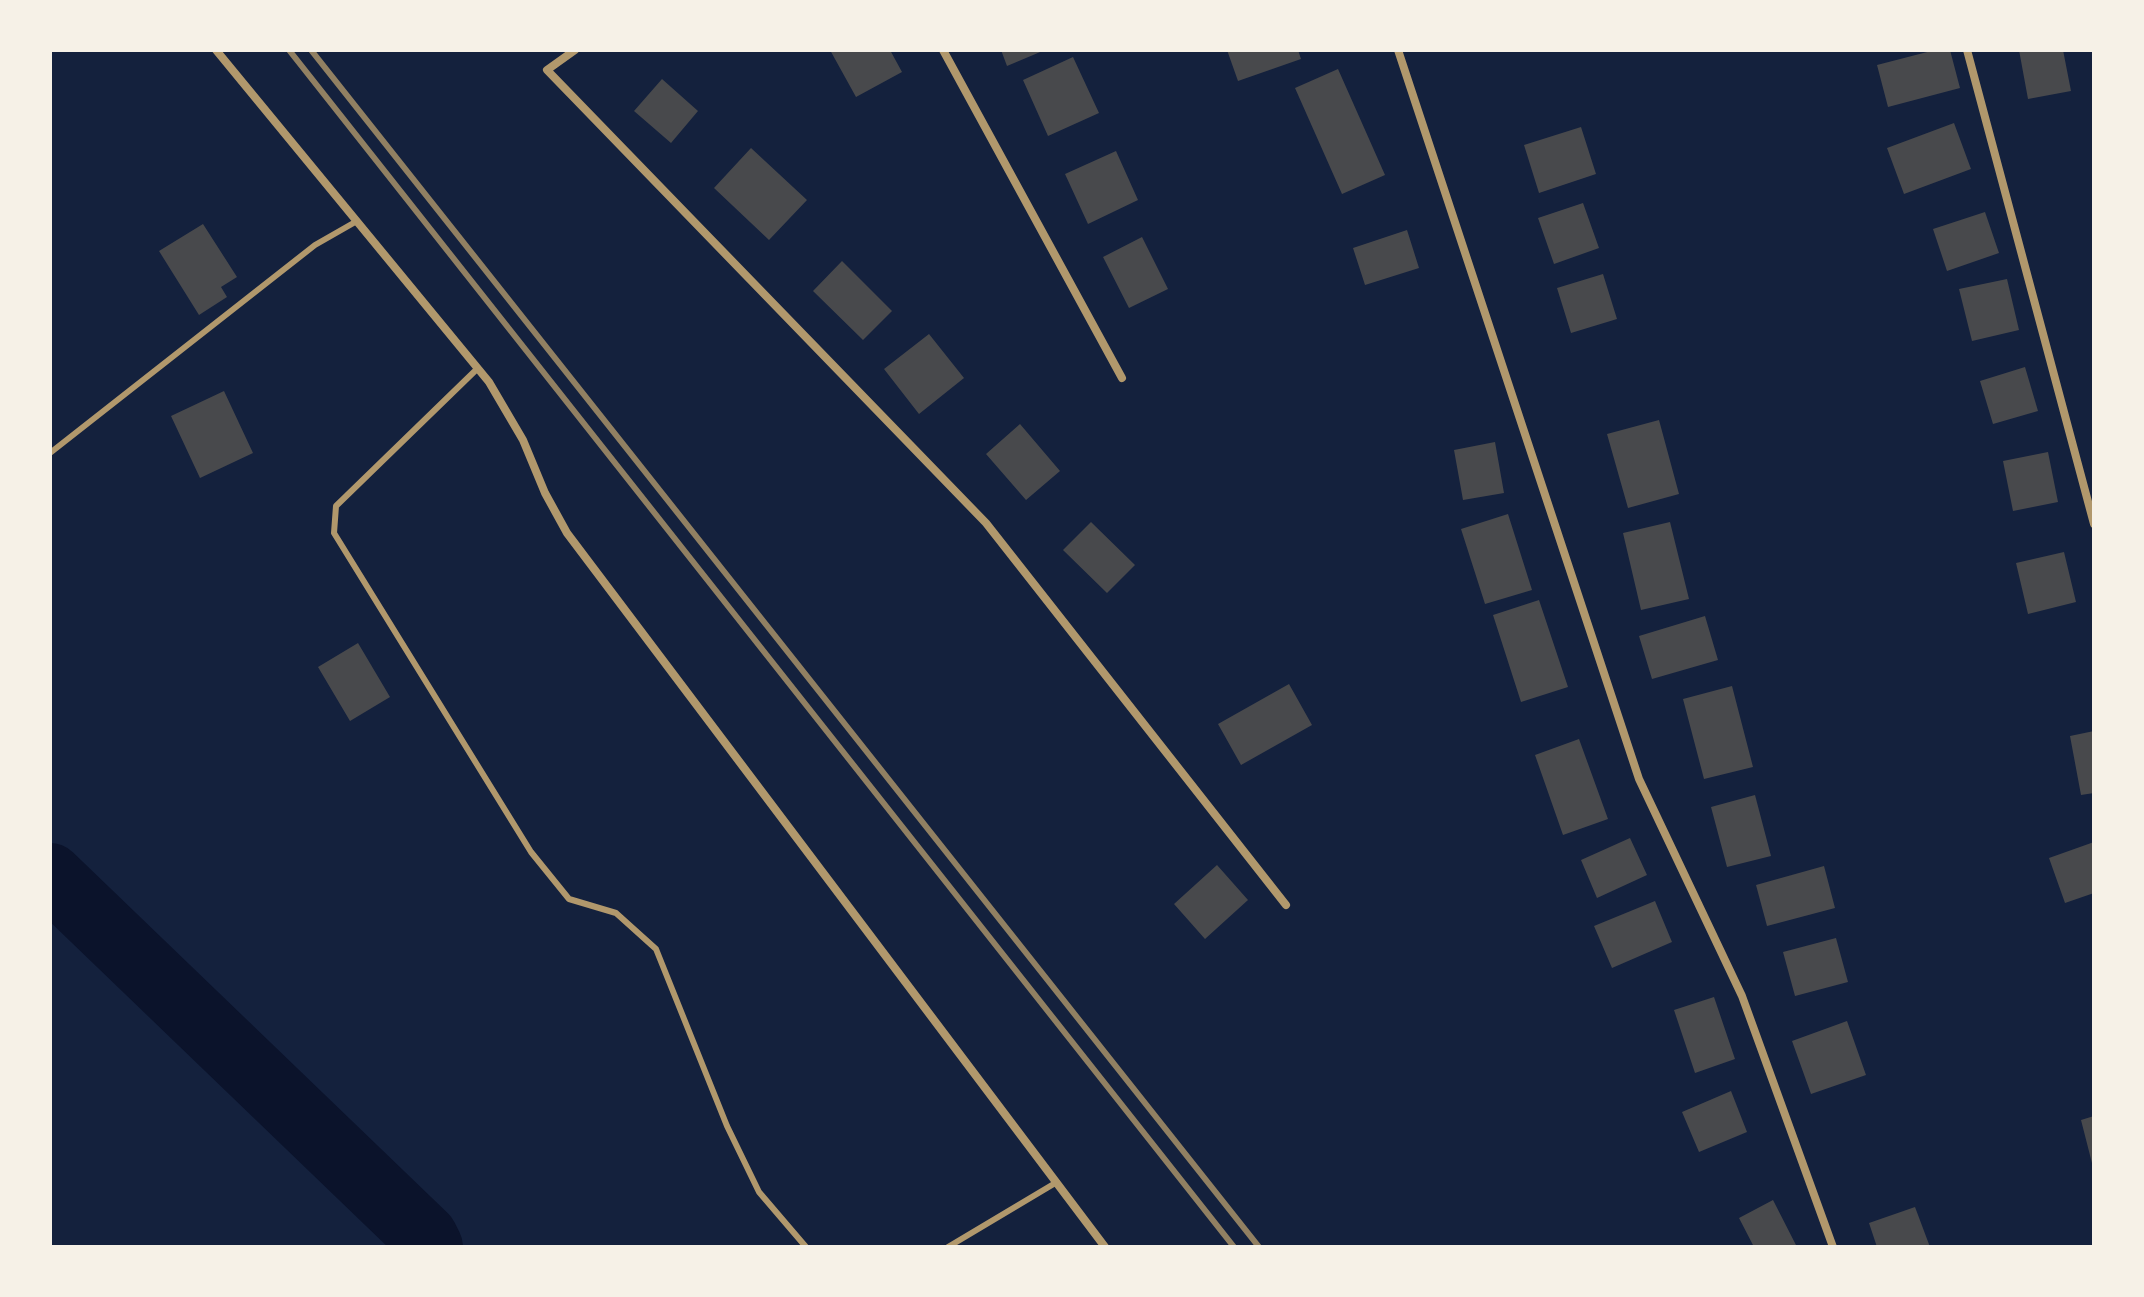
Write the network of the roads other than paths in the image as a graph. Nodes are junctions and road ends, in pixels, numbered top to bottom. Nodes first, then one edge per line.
1 (216, 50) edge
2 (575, 50) edge
3 (943, 50) edge
4 (1398, 50) edge
5 (1967, 50) edge
6 (357, 221) junction
7 (478, 368) junction
8 (1122, 378) dead end
9 (50, 453) edge
10 (2094, 524) edge
11 (1286, 905) dead end
12 (1057, 1182) junction
13 (806, 1247) edge
14 (948, 1247) edge
15 (1105, 1247) edge
16 (1833, 1247) edge

1 - 6 street
2 - 11 street
3 - 8 street
4 - 16 street
5 - 10 street
6 - 7 street
6 - 9 lane
7 - 12 street
7 - 13 lane
12 - 14 lane
12 - 15 street

